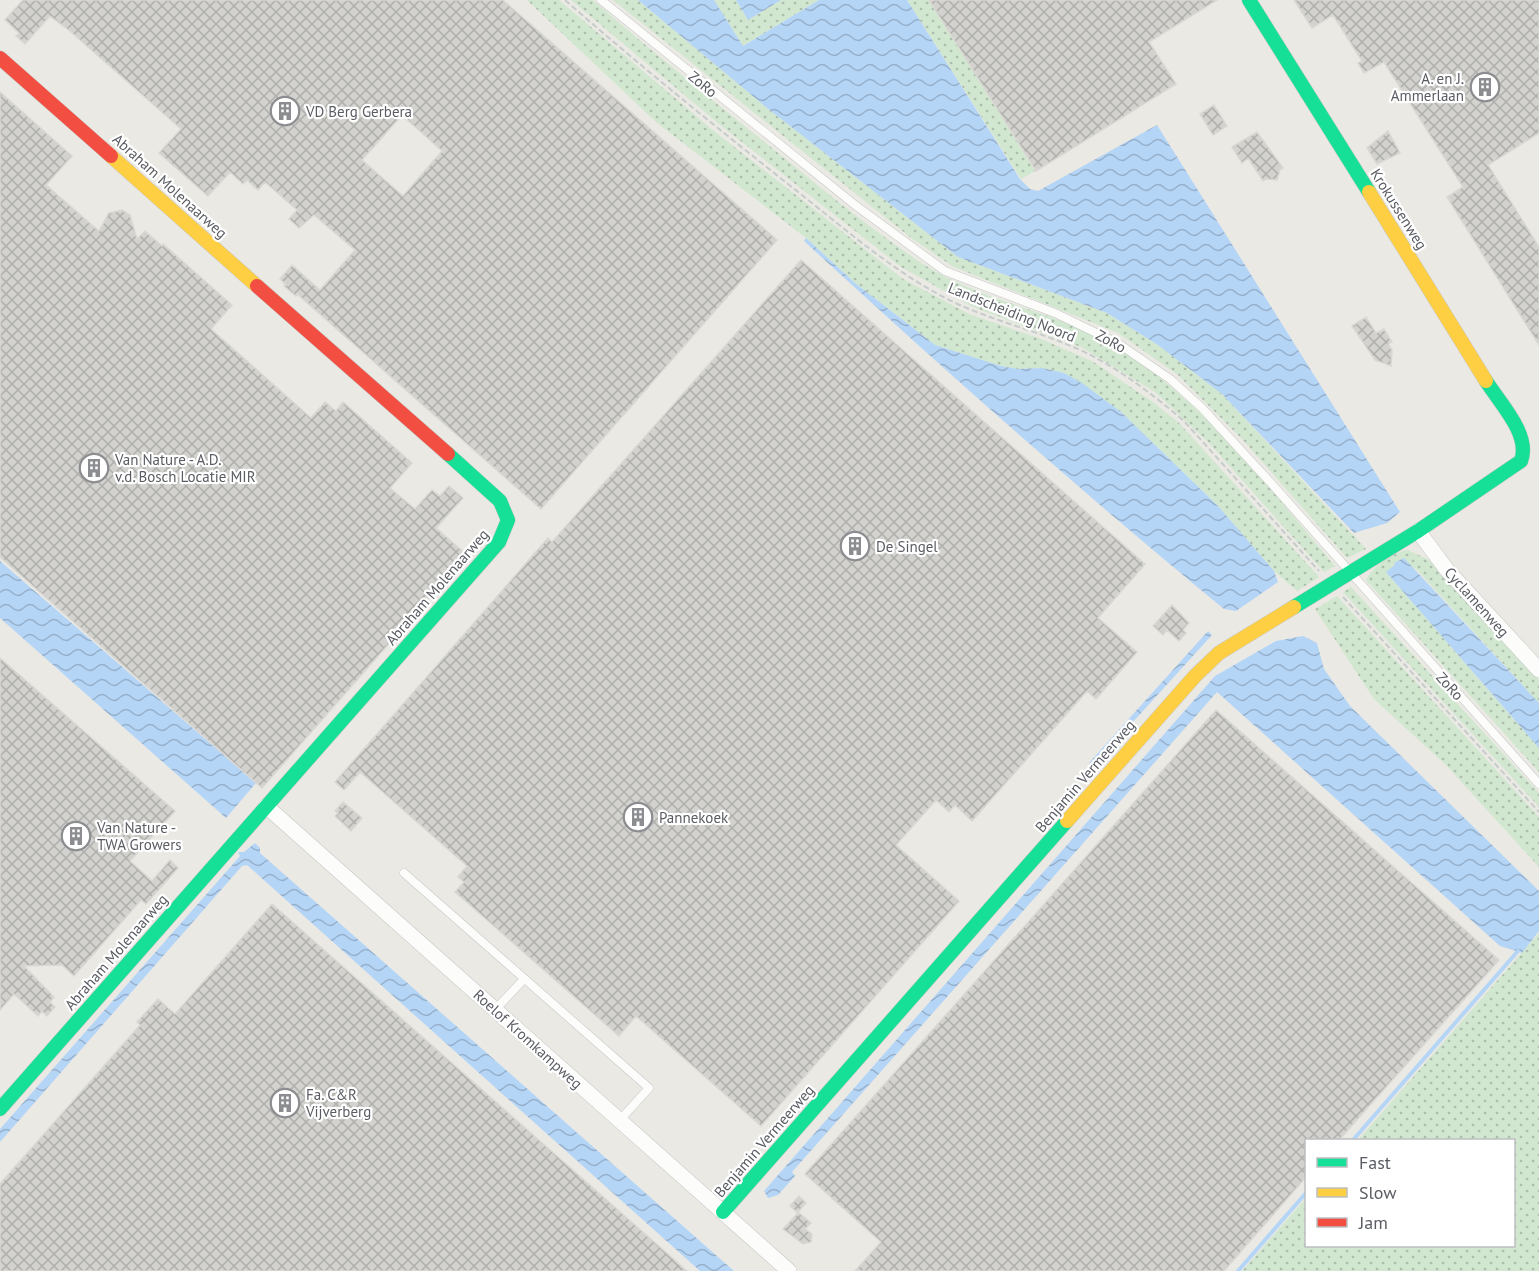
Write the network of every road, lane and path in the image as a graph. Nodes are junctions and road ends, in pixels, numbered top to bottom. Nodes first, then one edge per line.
1 (565, 0) edge
2 (601, 0) edge
3 (1249, 0) edge
4 (0, 58) edge
5 (1521, 436) joint
6 (1418, 531) junction
7 (1348, 573) junction
8 (1330, 583) junction
9 (1539, 670) edge
10 (1539, 784) edge
11 (266, 806) junction
12 (1539, 812) edge
13 (404, 873) dead end
14 (524, 979) junction
15 (495, 1010) junction
16 (0, 1109) edge
17 (620, 1120) junction
18 (723, 1212) junction
19 (789, 1271) edge

1 - 8 path, Landscheiding Noord
2 - 7 lane, ZoRo
3 - 5 street, Krokussenweg
4 - 11 street, Abraham Molenaarweg
5 - 6 street, Benjamin Vermeerweg
6 - 7 street, Benjamin Vermeerweg
6 - 9 street, Cyclamenweg
7 - 8 street, Benjamin Vermeerweg
7 - 10 lane, ZoRo
8 - 12 path, Landscheiding Noord
8 - 18 street, Benjamin Vermeerweg
11 - 15 street, Roelof Kromkampweg
11 - 16 street, Abraham Molenaarweg
13 - 14 lane
14 - 15 lane
14 - 17 lane
15 - 17 street, Roelof Kromkampweg
17 - 18 street, Roelof Kromkampweg
18 - 19 street, Roelof Kromkampweg

